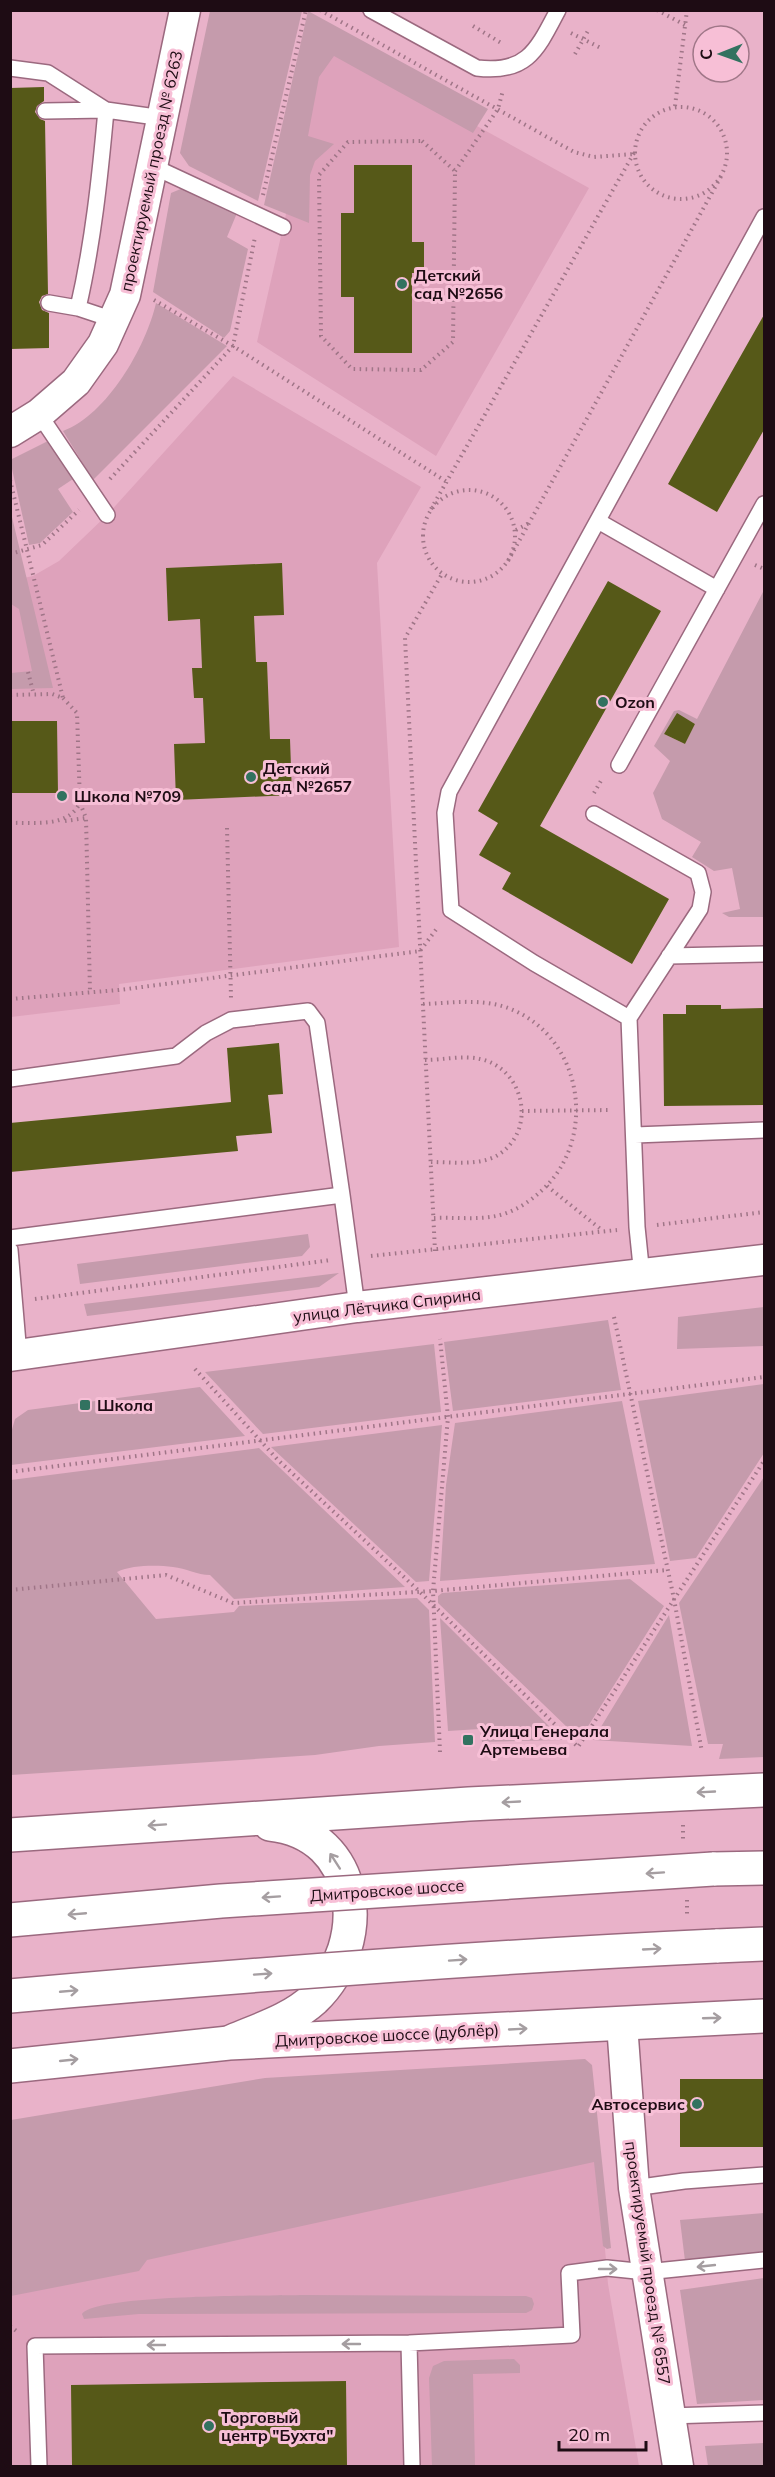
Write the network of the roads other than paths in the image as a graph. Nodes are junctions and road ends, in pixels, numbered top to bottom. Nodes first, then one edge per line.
1 (185, 10) edge
2 (371, 10) edge
3 (555, 16) edge
4 (10, 68) edge
5 (106, 110) junction
6 (45, 111) dead end
7 (163, 118) junction
8 (152, 166) junction
9 (765, 217) edge
10 (283, 226) dead end
11 (49, 303) dead end
12 (78, 308) junction
13 (114, 321) junction
14 (39, 414) junction
15 (10, 432) edge
16 (765, 504) edge
17 (107, 515) dead end
18 (598, 521) junction
19 (717, 589) junction
20 (612, 769) road end
21 (592, 807) road end
22 (765, 954) edge
23 (669, 956) junction
24 (629, 1018) junction
25 (10, 1079) edge
26 (765, 1130) edge
27 (635, 1136) junction
28 (342, 1195) junction
29 (10, 1238) edge
30 (10, 1250) edge
31 (765, 1260) edge
32 (642, 1276) junction
33 (357, 1307) junction
34 (15, 1356) edge
35 (765, 1790) edge
36 (215, 1821) junction
37 (10, 1835) edge
38 (765, 1868) edge
39 (10, 1920) edge
40 (765, 1944) edge
41 (10, 1996) edge
42 (765, 2016) edge
43 (622, 2024) junction
44 (228, 2043) junction
45 (10, 2066) edge
46 (765, 2175) edge
47 (634, 2188) junction
48 (765, 2260) edge
49 (646, 2272) junction
50 (409, 2343) junction
51 (765, 2414) edge
52 (669, 2416) junction
53 (39, 2466) edge
54 (412, 2466) edge
55 (678, 2466) edge

1 - 7 street, проектируемый проезд № 6263
2 - 3 lane
4 - 5 lane
5 - 6 lane
5 - 7 lane
5 - 12 lane
7 - 8 street, проектируемый проезд № 6263
8 - 10 lane
8 - 13 street, проектируемый проезд № 6263
9 - 18 lane
11 - 12 lane
12 - 13 lane
13 - 14 street, проектируемый проезд № 6263
14 - 15 street, проектируемый проезд № 6263
14 - 17 lane
16 - 19 lane
18 - 19 lane
18 - 24 lane
19 - 20 lane
21 - 23 lane
22 - 23 lane
23 - 24 lane
24 - 27 lane
25 - 28 lane
26 - 27 lane
27 - 32 lane
28 - 29 lane
28 - 33 lane
30 - 34 lane
31 - 32 street, улица Лётчика Спирина
32 - 33 street, улица Лётчика Спирина
33 - 34 street, улица Лётчика Спирина
35 -> 36 main road
36 -> 37 main road
44 -> 36 main road
38 -> 39 main road, Дмитровское шоссе, bridge
41 -> 40 main road, bridge
43 -> 42 main road, Дмитровское шоссе (дублёр)
44 -> 43 main road, Дмитровское шоссе (дублёр)
43 - 47 street, проектируемый проезд № 6557
45 -> 44 main road, Дмитровское шоссе (дублёр)
46 - 47 lane
47 - 49 street, проектируемый проезд № 6557
48 -> 49 lane
50 -> 49 lane
49 - 52 street, проектируемый проезд № 6557
50 -> 53 lane
50 - 54 lane
51 - 52 lane
52 - 55 street, проектируемый проезд № 6557

